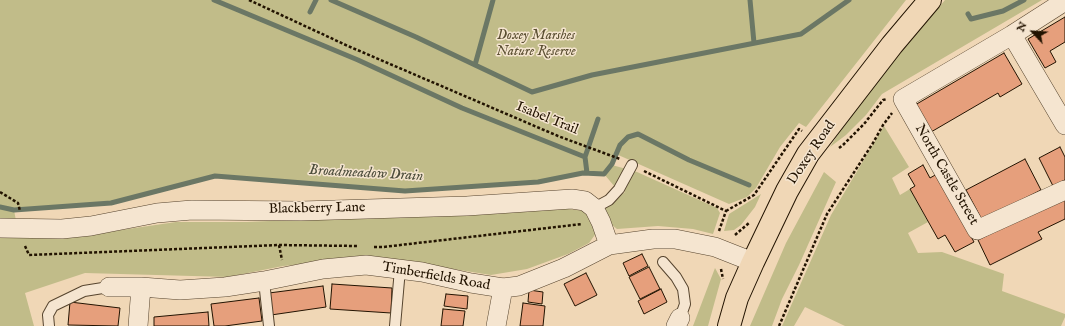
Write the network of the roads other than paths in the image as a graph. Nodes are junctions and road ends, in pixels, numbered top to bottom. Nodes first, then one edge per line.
1 (930, 0) edge
2 (1065, 1) edge
3 (1012, 35) junction
4 (1065, 125) edge
5 (632, 165) road end
6 (1065, 190) edge
7 (597, 215) junction
8 (0, 228) edge
9 (608, 245) junction
10 (663, 262) dead end
11 (753, 262) junction
12 (400, 269) junction
13 (264, 281) junction
14 (109, 287) joint
15 (141, 287) junction
16 (503, 288) junction
17 (678, 322) edge
18 (49, 326) edge
19 (138, 326) edge
20 (269, 326) edge
21 (395, 326) edge
22 (496, 326) edge
23 (729, 326) edge

1 - 11 main road, Doxey Road
2 - 3 street
3 - 4 street
3 - 6 street, North Castle Street
5 - 7 lane
7 - 8 street, Blackberry Lane
7 - 9 street
9 - 11 street, Timberfields Road
9 - 16 street, Timberfields Road
10 - 17 lane
11 - 23 main road, Doxey Road
12 - 13 street, Timberfields Road
12 - 16 street, Timberfields Road
12 - 21 lane
13 - 15 street, Timberfields Road
13 - 20 lane
14 - 15 street, Timberfields Road
14 - 18 lane
15 - 19 street
16 - 22 street

